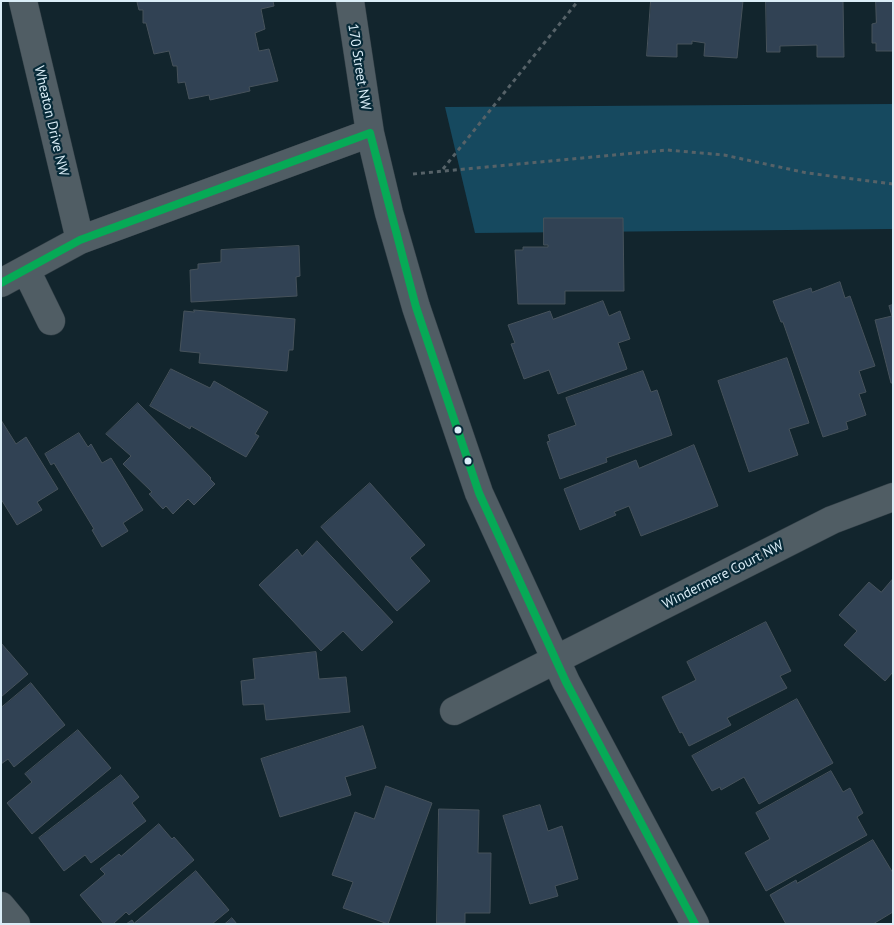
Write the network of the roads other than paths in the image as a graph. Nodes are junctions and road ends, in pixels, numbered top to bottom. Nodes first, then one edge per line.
1 (23, 1) edge
2 (350, 1) edge
3 (370, 133) junction
4 (80, 240) junction
5 (26, 270) junction
6 (1, 283) edge
7 (51, 321) dead end
8 (893, 497) edge
9 (556, 660) junction
10 (454, 711) dead end
11 (1, 906) edge
12 (16, 924) edge
13 (695, 924) edge

1 - 4 street, Wheaton Drive NW
2 - 3 street, 170 Street NW
3 - 4 street
3 - 9 street, 170 Street NW
4 - 5 street
5 - 6 street
5 - 7 street
8 - 9 street, Windermere Court NW
9 - 10 street, Windermere Court NW
9 - 13 street, 170 Street NW
11 - 12 street

